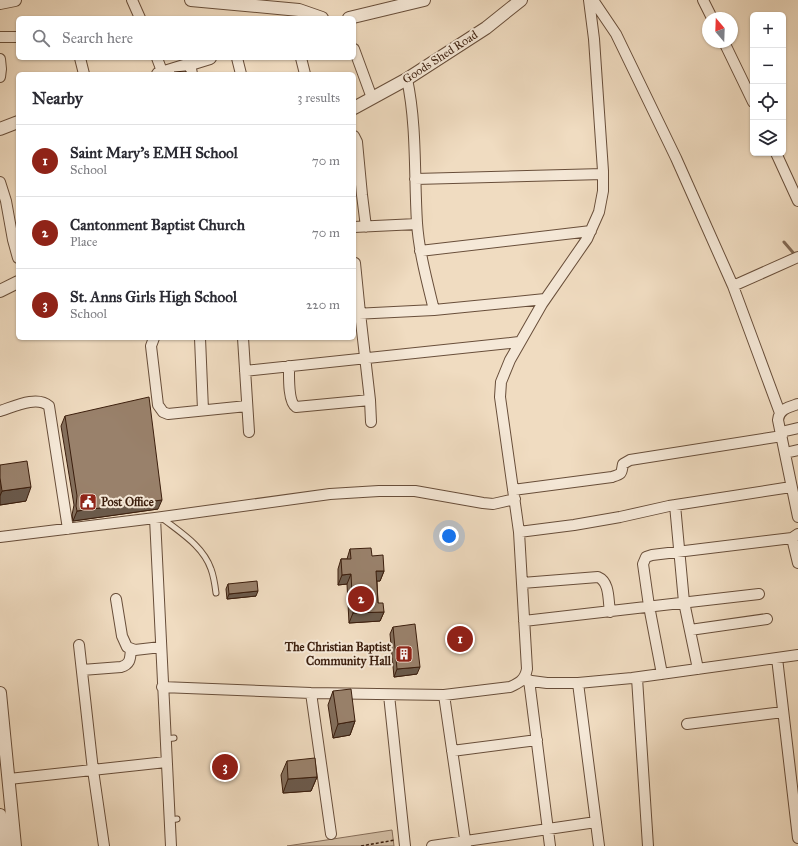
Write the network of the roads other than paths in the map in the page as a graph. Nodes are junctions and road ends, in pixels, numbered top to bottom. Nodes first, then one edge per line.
1 (15, 0) edge
2 (132, 0) edge
3 (190, 0) edge
4 (424, 0) edge
5 (521, 0) edge
6 (589, 0) edge
7 (593, 0) edge
8 (703, 0) edge
9 (0, 3) edge
10 (709, 12) edge
11 (139, 16) edge
12 (316, 16) edge
13 (356, 16) edge
14 (0, 37) edge
15 (16, 37) edge
16 (727, 48) edge
17 (356, 54) edge
18 (0, 59) edge
19 (80, 60) edge
20 (157, 60) edge
21 (207, 60) edge
22 (238, 60) edge
23 (302, 60) edge
24 (191, 69) edge
25 (84, 72) edge
26 (160, 72) edge
27 (173, 72) edge
28 (240, 72) edge
29 (304, 72) edge
30 (0, 77) edge
31 (407, 79) junction
32 (750, 96) edge
33 (372, 98) junction
34 (356, 107) edge
35 (16, 123) edge
36 (0, 129) edge
37 (356, 140) edge
38 (777, 156) edge
39 (603, 174) junction
40 (415, 180) junction
41 (0, 182) edge
42 (2, 195) edge
43 (798, 201) edge
44 (417, 224) junction
45 (356, 227) edge
46 (366, 227) junction
47 (591, 231) junction
48 (420, 250) junction
49 (16, 252) edge
50 (794, 258) edge
51 (16, 283) edge
52 (733, 286) junction
53 (356, 288) edge
54 (0, 291) edge
55 (545, 299) junction
56 (434, 310) junction
57 (357, 314) edge
58 (153, 340) edge
59 (200, 340) edge
60 (243, 340) edge
61 (519, 342) junction
62 (365, 358) junction
63 (289, 366) junction
64 (245, 371) junction
65 (370, 400) junction
66 (798, 404) edge
67 (247, 406) junction
68 (203, 410) junction
69 (0, 411) edge
70 (780, 413) junction
71 (371, 422) dead end
72 (798, 428) edge
73 (249, 432) dead end
74 (781, 434) junction
75 (798, 450) edge
76 (785, 453) junction
77 (793, 474) edge
78 (791, 488) junction
79 (514, 494) junction
80 (675, 505) junction
81 (798, 517) edge
82 (158, 518) junction
83 (68, 529) junction
84 (519, 532) junction
85 (795, 536) edge
86 (0, 537) edge
87 (679, 552) junction
88 (798, 563) edge
89 (522, 583) junction
90 (216, 593) dead end
91 (759, 594) dead end
92 (116, 599) dead end
93 (684, 602) junction
94 (650, 606) junction
95 (610, 612) junction
96 (767, 619) dead end
97 (524, 621) junction
98 (690, 630) junction
99 (79, 646) dead end
100 (160, 647) junction
101 (131, 649) junction
102 (798, 655) edge
103 (776, 658) junction
104 (698, 669) junction
105 (82, 670) junction
106 (662, 674) junction
107 (637, 678) junction
108 (526, 680) junction
109 (578, 683) junction
110 (162, 687) junction
111 (0, 693) edge
112 (311, 693) junction
113 (389, 695) junction
114 (444, 695) junction
115 (782, 712) junction
116 (687, 724) dead end
117 (537, 740) junction
118 (452, 751) junction
119 (166, 762) junction
120 (93, 770) junction
121 (9, 779) junction
122 (0, 815) edge
123 (596, 822) junction
124 (548, 829) junction
125 (331, 834) dead end
126 (798, 838) edge
127 (405, 843) edge
128 (466, 844) edge
129 (2, 846) edge
130 (15, 846) edge
131 (104, 846) edge
132 (171, 846) edge
133 (432, 846) edge
134 (550, 846) edge
135 (599, 846) edge
136 (648, 846) edge

1 - 9 street
2 - 11 street
3 - 12 street
4 - 13 street
5 - 31 street, Goods Shed Road
6 - 39 street
7 - 52 street
8 - 10 street
14 - 15 street
16 - 32 street
17 - 33 street
18 - 30 street
19 - 25 street
20 - 26 street
21 - 24 street
22 - 28 street
23 - 29 street
24 - 27 street
31 - 33 street, Goods Shed Road
31 - 40 street
33 - 34 street, Goods Shed Road
35 - 36 street
37 - 46 street
38 - 43 street
39 - 40 street
39 - 47 street
40 - 44 street
41 - 42 street
42 - 49 street
44 - 46 street
44 - 48 street
45 - 46 street
47 - 48 street
47 - 55 street
48 - 56 street
50 - 52 street
51 - 54 street
52 - 70 street
53 - 57 street
55 - 56 street
55 - 61 street
56 - 57 street
57 - 62 street
58 - 68 street
59 - 68 street
60 - 64 street
61 - 62 street
61 - 79 street
62 - 63 street
62 - 65 street
63 - 64 street
63 - 65 street
64 - 67 street
65 - 71 street
66 - 70 street
67 - 68 street
67 - 73 street
69 - 83 street
70 - 74 street
72 - 74 street
74 - 76 street
74 - 79 street
75 - 76 street
76 - 77 street
77 - 78 street
78 - 80 street
78 - 81 street
79 - 82 street
79 - 84 street
80 - 84 street
80 - 87 street
82 - 83 street
82 - 90 lane
82 - 100 street
83 - 86 street
84 - 89 street
85 - 87 street
85 - 88 street
87 - 93 street
87 - 94 street
89 - 95 street
89 - 97 street
91 - 93 street
92 - 101 street
93 - 94 street
93 - 98 street
94 - 95 street
94 - 106 street
95 - 97 street
96 - 98 street
97 - 108 street
98 - 104 street
99 - 105 street
100 - 101 street
100 - 110 street
101 - 105 street
102 - 103 street
103 - 104 street
103 - 115 street
104 - 106 street
105 - 120 street
106 - 107 street
107 - 109 street
107 - 136 street
108 - 109 street
108 - 114 street
108 - 117 street
109 - 123 street
110 - 112 street
110 - 119 street
111 - 121 street
112 - 113 street
112 - 125 street
113 - 114 street
113 - 127 street
114 - 118 street
115 - 116 street
115 - 126 street
117 - 118 street
117 - 124 street
118 - 128 street
119 - 120 street
119 - 132 street
120 - 121 street
120 - 131 street
121 - 130 street
122 - 129 street
123 - 124 street
123 - 135 street
124 - 128 street
124 - 134 street
128 - 133 street

